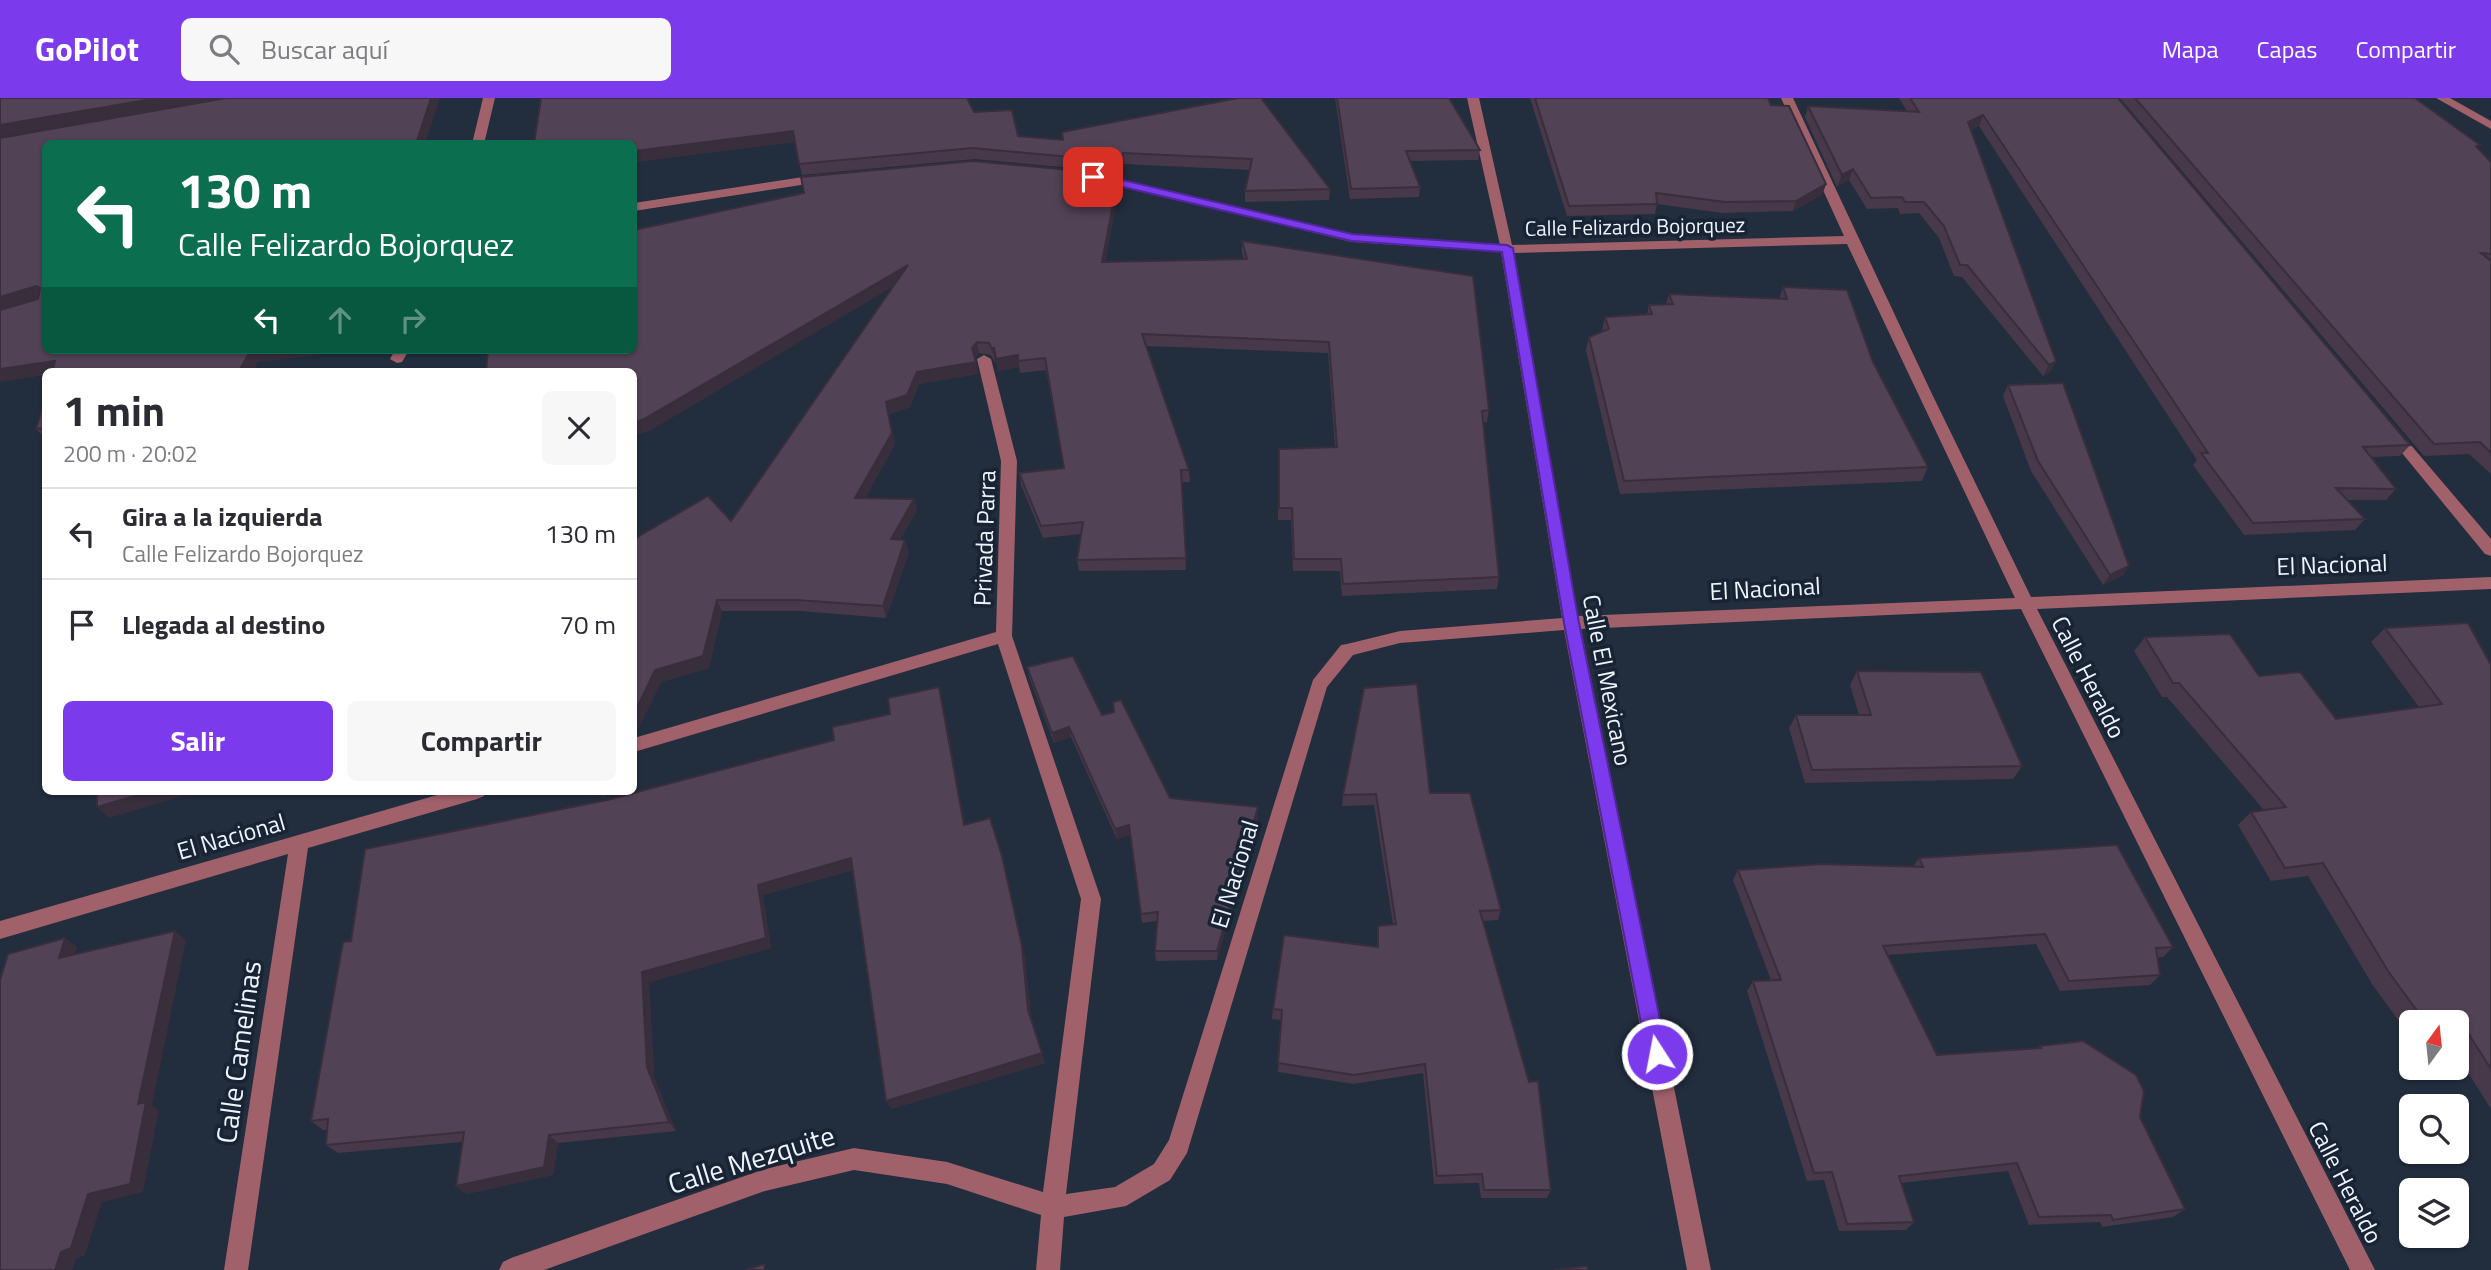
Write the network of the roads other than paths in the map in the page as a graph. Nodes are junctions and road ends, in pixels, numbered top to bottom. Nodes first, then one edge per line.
1 (489, 98) edge
2 (1473, 98) edge
3 (1787, 98) edge
4 (2442, 98) edge
5 (2491, 126) edge
6 (479, 140) edge
7 (1080, 175) edge
8 (832, 178) edge
9 (637, 207) edge
10 (1850, 240) junction
11 (1507, 248) junction
12 (984, 359) edge
13 (2385, 424) edge
14 (2491, 550) edge
15 (2491, 583) edge
16 (2024, 603) junction
17 (1571, 623) junction
18 (1004, 636) junction
19 (637, 744) edge
20 (464, 795) edge
21 (299, 844) junction
22 (0, 930) edge
23 (1053, 1207) junction
24 (236, 1270) edge
25 (511, 1270) edge
26 (1048, 1270) edge
27 (1699, 1270) edge
28 (2363, 1270) edge

1 - 6 street
2 - 11 street, Calle El Mexicano
3 - 10 street, Calle Heraldo
4 - 5 street
7 - 11 street, Calle Felizardo Bojorquez
8 - 9 street
10 - 11 street, Calle Felizardo Bojorquez
10 - 16 street, Calle Heraldo
11 - 17 street, Calle El Mexicano
12 - 18 street, Privada Parra
13 - 14 street
15 - 16 street, El Nacional
16 - 17 street, El Nacional
16 - 28 street, Calle Heraldo
17 - 23 street, El Nacional
17 - 27 street, Calle El Mexicano
18 - 19 street
18 - 23 street
20 - 21 street, El Nacional
21 - 22 street, El Nacional
21 - 24 street, Calle Camelinas
23 - 25 street, Calle Mezquite
23 - 26 street

